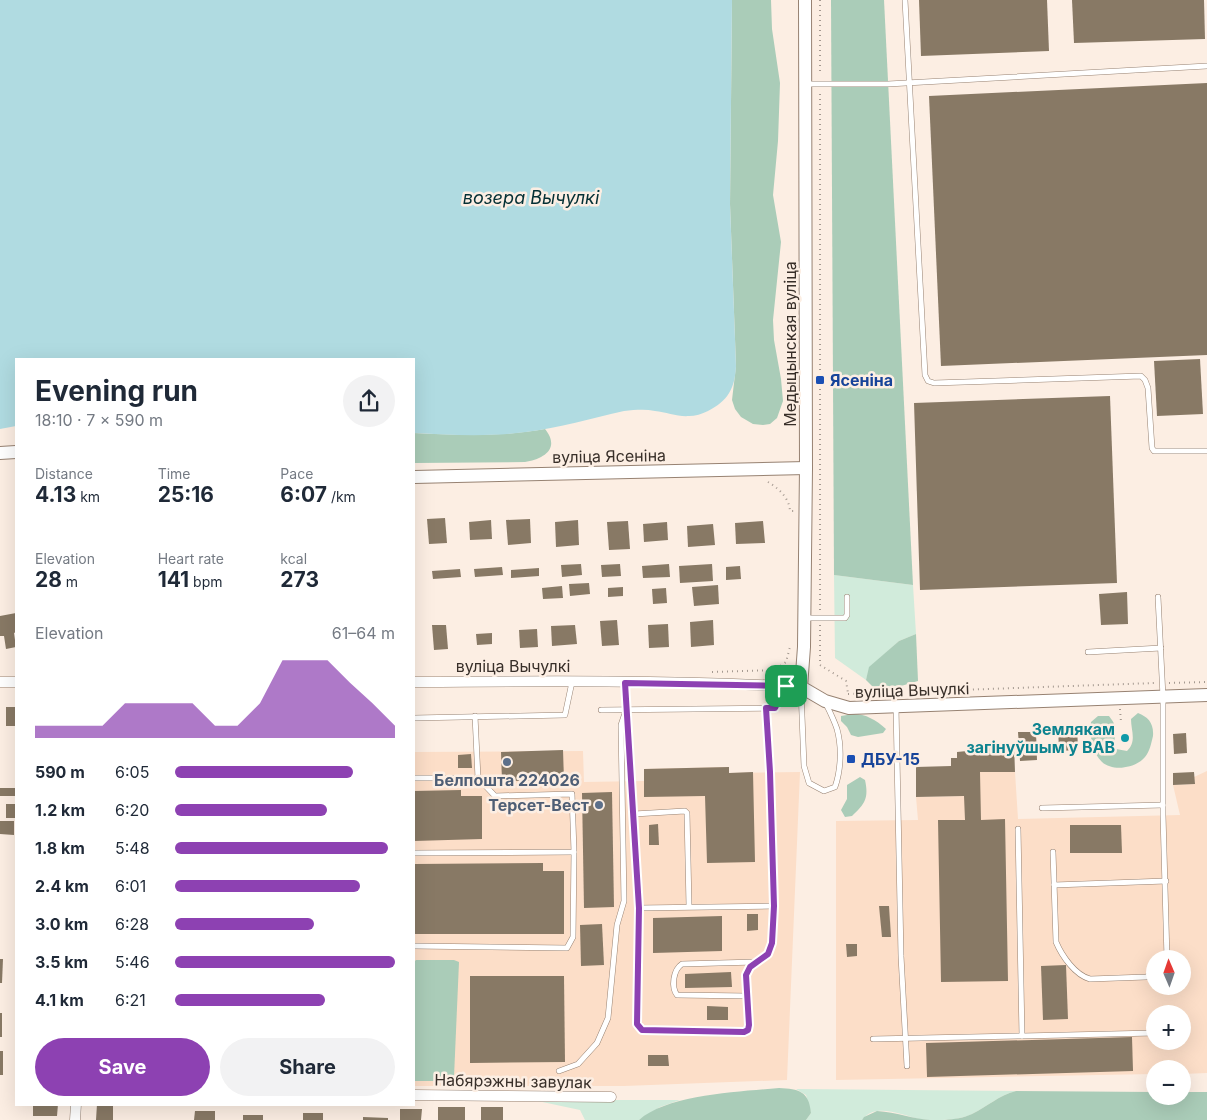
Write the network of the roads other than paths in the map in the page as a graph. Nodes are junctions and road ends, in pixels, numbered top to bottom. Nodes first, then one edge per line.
1 (805, 0) edge
2 (905, 0) edge
3 (1207, 66) edge
4 (909, 83) junction
5 (806, 84) junction
6 (1207, 451) edge
7 (15, 452) edge
8 (0, 453) edge
9 (806, 468) junction
10 (415, 477) edge
11 (847, 597) dead end
12 (1158, 597) dead end
13 (804, 618) junction
14 (1161, 648) junction
15 (1088, 652) dead end
16 (0, 682) edge
17 (15, 682) edge
18 (415, 682) edge
19 (572, 682) junction
20 (625, 683) junction
21 (786, 686) junction
22 (801, 687) junction
23 (1207, 695) edge
24 (1163, 697) junction
25 (825, 700) junction
26 (896, 707) junction
27 (766, 708) junction
28 (601, 710) dead end
29 (626, 710) junction
30 (475, 716) junction
31 (415, 718) edge
32 (415, 778) edge
33 (478, 778) junction
34 (1163, 805) junction
35 (1042, 808) dead end
36 (634, 814) junction
37 (1018, 829) dead end
38 (574, 852) junction
39 (1054, 852) dead end
40 (415, 853) edge
41 (1166, 882) junction
42 (1054, 885) junction
43 (689, 906) junction
44 (774, 906) junction
45 (639, 908) junction
46 (415, 946) edge
47 (1167, 950) edge
48 (757, 962) junction
49 (1146, 977) edge
50 (747, 996) junction
51 (1146, 1033) edge
52 (1022, 1036) junction
53 (905, 1038) junction
54 (873, 1039) dead end
55 (907, 1066) dead end
56 (559, 1071) dead end
57 (415, 1095) edge
58 (611, 1097) dead end
59 (76, 1106) edge
60 (75, 1120) edge

1 - 5 street, Медыцынская вуліца
2 - 4 lane
3 - 4 lane
4 - 5 lane
4 - 6 lane
5 - 9 street, Медыцынская вуліца
7 - 8 street
9 - 10 street, вуліца Ясеніна
9 - 13 street, Медыцынская вуліца
11 - 13 lane
12 - 14 lane
13 - 22 street, Медыцынская вуліца
14 - 15 lane
14 - 24 lane
16 - 17 street
18 - 19 street, вуліца Вычулкі
19 - 20 street, вуліца Вычулкі
19 - 30 lane
20 - 21 street, вуліца Вычулкі
20 - 29 lane
21 - 22 street, вуліца Вычулкі
21 - 27 lane
22 - 25 street, вуліца Вычулкі
22 - 25 lane
23 - 24 street, вуліца Вычулкі
24 - 26 street, вуліца Вычулкі
24 - 34 lane
25 - 26 street, вуліца Вычулкі
26 - 53 lane
27 - 29 lane
27 - 44 lane
28 - 29 lane
29 - 36 lane
29 - 56 lane
30 - 31 lane
30 - 33 lane
32 - 33 lane
33 - 38 lane
34 - 35 lane
34 - 41 lane
36 - 43 lane
36 - 45 lane
37 - 52 lane
38 - 40 lane
38 - 46 lane
39 - 42 lane
41 - 42 lane
41 - 47 lane
42 - 49 lane
43 - 44 lane
43 - 45 lane
44 - 48 lane
45 - 50 lane
48 - 50 lane
48 - 50 lane
51 - 52 lane
52 - 53 lane
53 - 54 lane
53 - 55 lane
57 - 58 street, Набярэжны завулак
59 - 60 street

